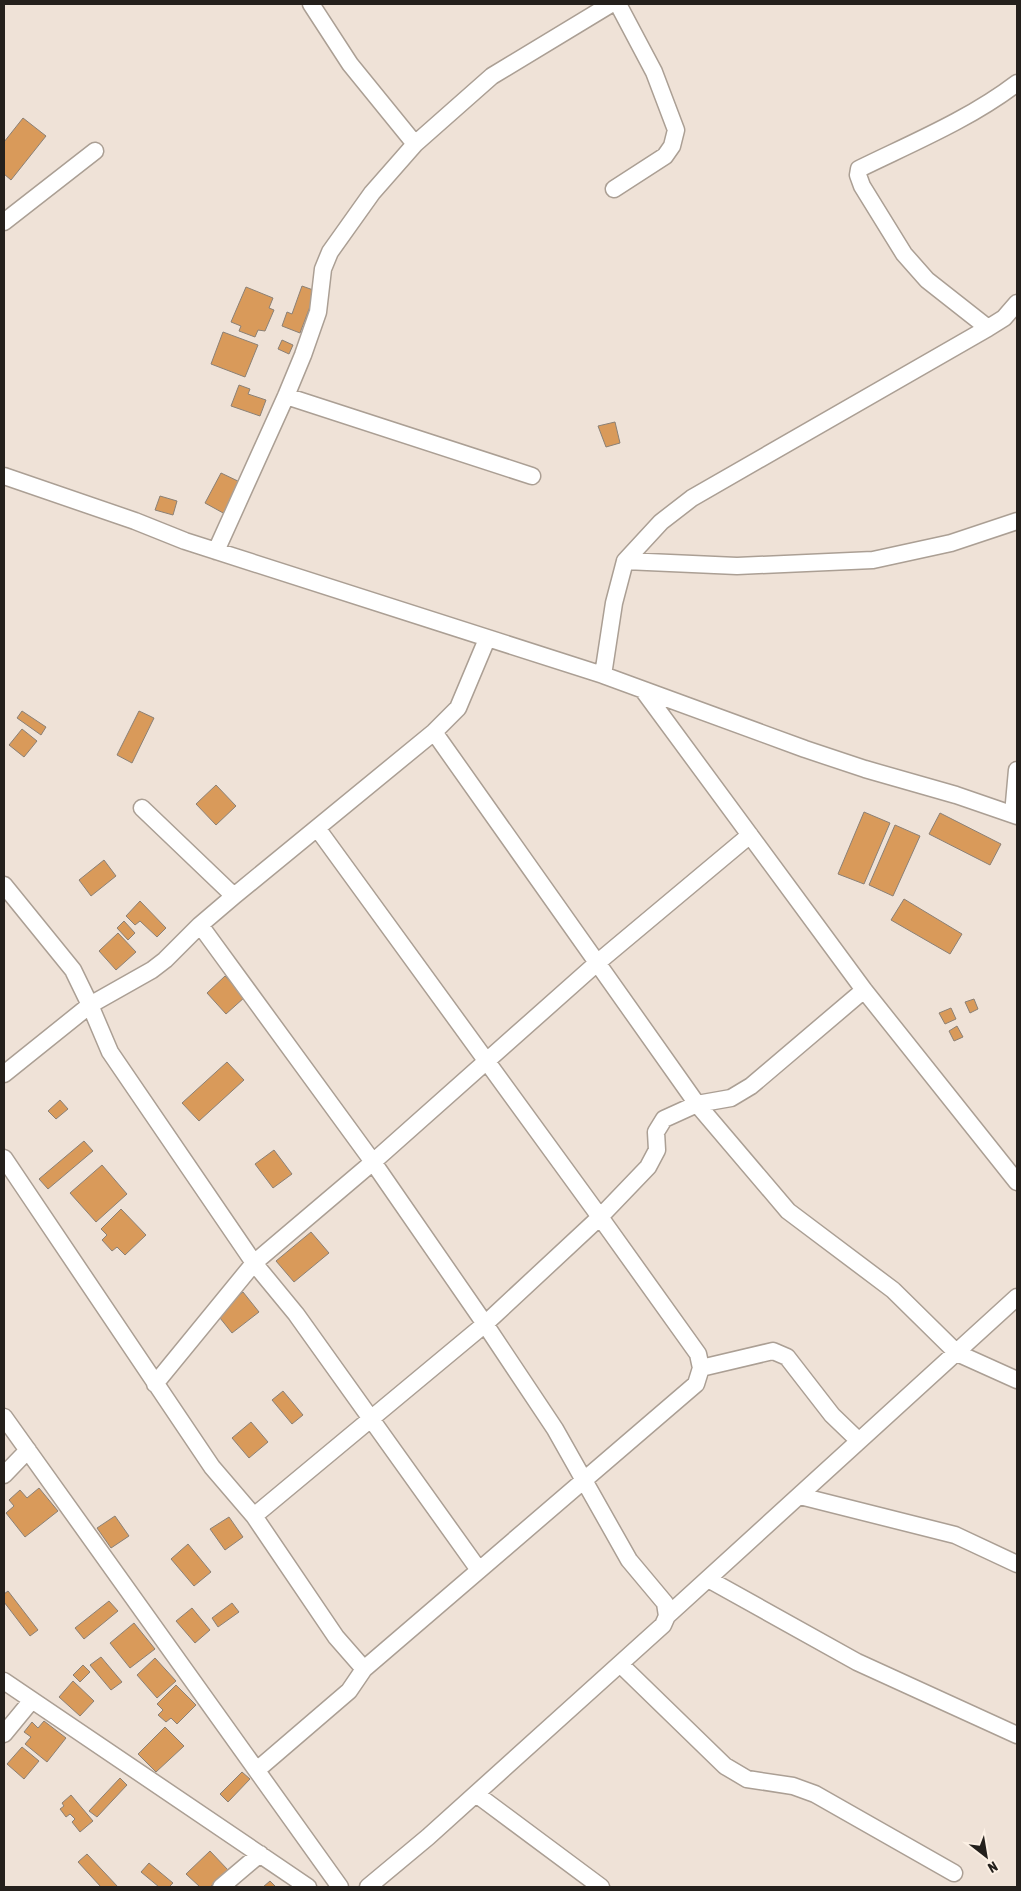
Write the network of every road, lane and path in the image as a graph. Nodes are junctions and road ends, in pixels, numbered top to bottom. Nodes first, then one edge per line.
1 (311, 4) edge
2 (611, 4) edge
3 (618, 4) edge
4 (1017, 83) edge
5 (415, 144) junction
6 (95, 151) dead end
7 (614, 189) dead end
8 (4, 222) edge
9 (1017, 304) edge
10 (988, 328) junction
11 (286, 396) junction
12 (4, 476) edge
13 (532, 476) dead end
14 (1017, 521) edge
15 (216, 551) junction
16 (626, 560) junction
17 (487, 639) junction
18 (603, 675) junction
19 (643, 690) junction
20 (434, 732) junction
21 (1017, 770) edge
22 (142, 808) dead end
23 (1015, 815) edge
24 (316, 828) junction
25 (750, 835) junction
26 (4, 885) edge
27 (234, 896) junction
28 (200, 925) junction
29 (597, 963) junction
30 (864, 990) junction
31 (90, 1004) junction
32 (486, 1061) junction
33 (4, 1074) edge
34 (697, 1104) junction
35 (4, 1158) edge
36 (373, 1162) junction
37 (1017, 1182) edge
38 (600, 1217) junction
39 (254, 1263) junction
40 (1017, 1297) edge
41 (485, 1324) junction
42 (957, 1353) junction
43 (701, 1368) junction
44 (1017, 1380) edge
45 (155, 1384) junction
46 (4, 1417) edge
47 (371, 1418) junction
48 (860, 1441) junction
49 (28, 1450) junction
50 (4, 1475) edge
51 (583, 1480) junction
52 (800, 1496) junction
53 (254, 1516) junction
54 (1017, 1564) edge
55 (479, 1570) junction
56 (708, 1579) junction
57 (667, 1616) junction
58 (620, 1664) junction
59 (364, 1669) junction
60 (4, 1681) edge
61 (32, 1700) junction
62 (4, 1734) edge
63 (1017, 1735) edge
64 (257, 1770) junction
65 (476, 1794) junction
66 (260, 1854) junction
67 (954, 1873) dead end
68 (221, 1887) edge
69 (308, 1887) edge
70 (340, 1887) edge
71 (368, 1887) edge
72 (601, 1887) edge

1 - 5 street
2 - 5 street
3 - 7 street
4 - 10 street
5 - 11 street
6 - 8 street
9 - 10 street
10 - 16 street
11 - 13 street
11 - 15 street
12 - 15 street
14 - 16 street
15 - 17 street
16 - 18 street
17 - 18 street
17 - 20 street
18 - 19 street
19 - 23 street
19 - 25 street
20 - 24 street
20 - 29 street
21 - 23 street
22 - 27 street
24 - 27 street
24 - 32 street
25 - 29 street
25 - 30 street
26 - 31 street
27 - 28 street
28 - 31 street
28 - 36 street
29 - 32 street
29 - 34 street
30 - 34 street
30 - 37 street
31 - 33 street
31 - 39 street
32 - 36 street
32 - 38 street
34 - 38 street
34 - 42 street
35 - 45 street
36 - 39 street
36 - 41 street
38 - 41 street
38 - 43 street
39 - 45 street
39 - 47 street
40 - 42 street
41 - 47 street
41 - 51 street
42 - 44 street
42 - 48 street
43 - 48 street
43 - 51 street
45 - 53 street
46 - 49 street
47 - 53 street
47 - 55 street
48 - 52 street
49 - 50 street
49 - 64 street
51 - 55 street
51 - 57 street
52 - 54 street
52 - 56 street
53 - 59 street
55 - 59 street
56 - 57 street
56 - 63 street
57 - 58 street
58 - 65 street
58 - 67 street
59 - 64 street
60 - 61 street
61 - 62 street
61 - 66 street
64 - 70 street
65 - 71 street
65 - 72 street
66 - 68 street
66 - 69 street

